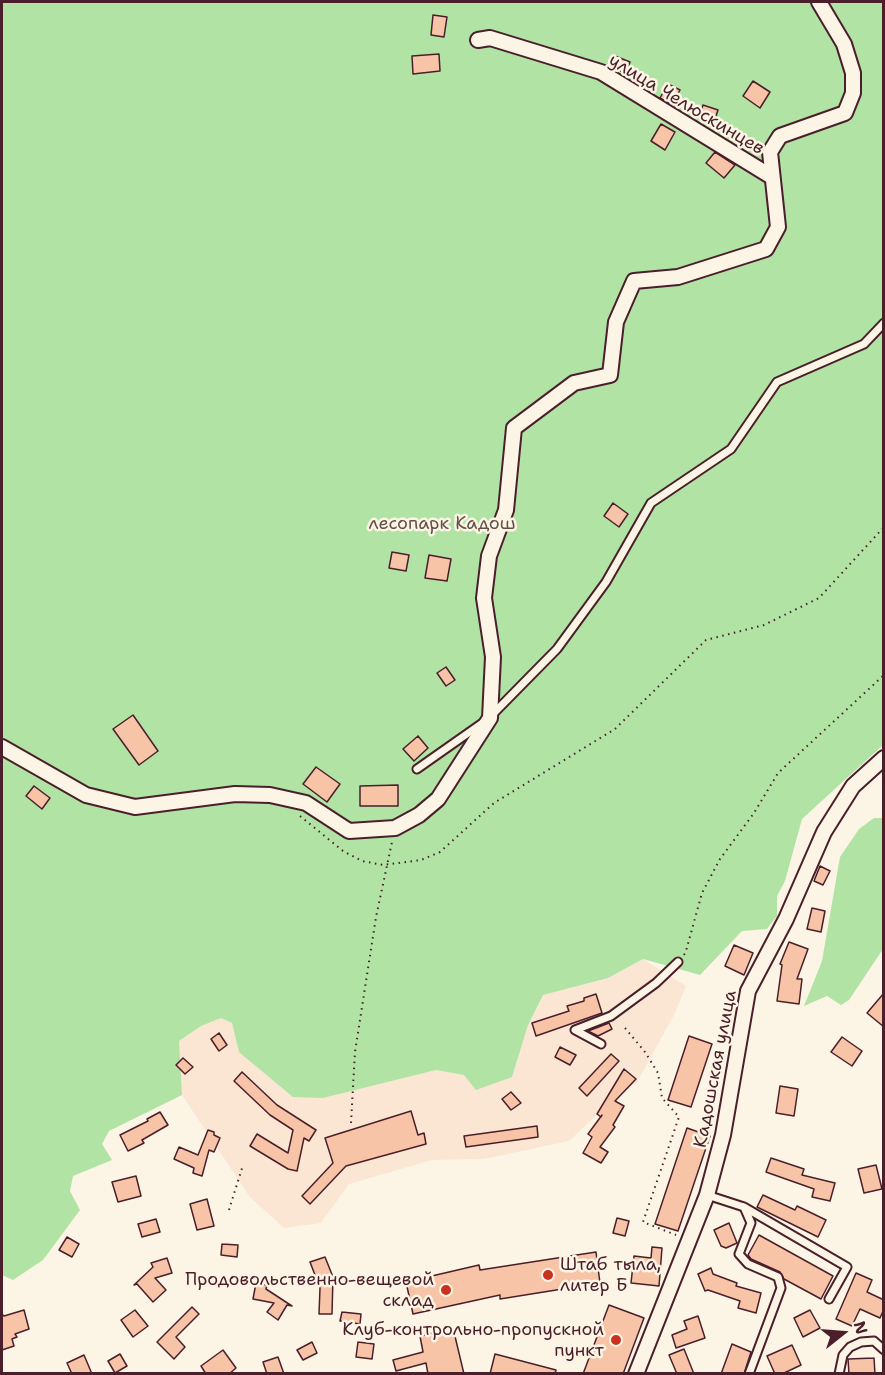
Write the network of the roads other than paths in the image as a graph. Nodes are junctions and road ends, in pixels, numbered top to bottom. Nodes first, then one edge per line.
1 (819, 2) edge
2 (478, 40) dead end
3 (772, 177) junction
4 (884, 323) edge
5 (490, 718) junction
6 (3, 752) edge
7 (884, 758) edge
8 (417, 769) dead end
9 (678, 962) road end
10 (601, 1044) dead end
11 (707, 1195) junction
12 (744, 1207) junction
13 (829, 1299) dead end
14 (884, 1350) edge
15 (636, 1374) edge
16 (749, 1374) edge
17 (838, 1374) edge

1 - 3 street
2 - 3 street, улица Челюскинцев
3 - 5 street
4 - 5 lane
5 - 6 street
5 - 8 lane
7 - 11 street, Кадошская улица
9 - 10 lane
11 - 12 lane
11 - 15 street, Кадошская улица
12 - 13 lane
12 - 16 lane
14 - 17 lane

